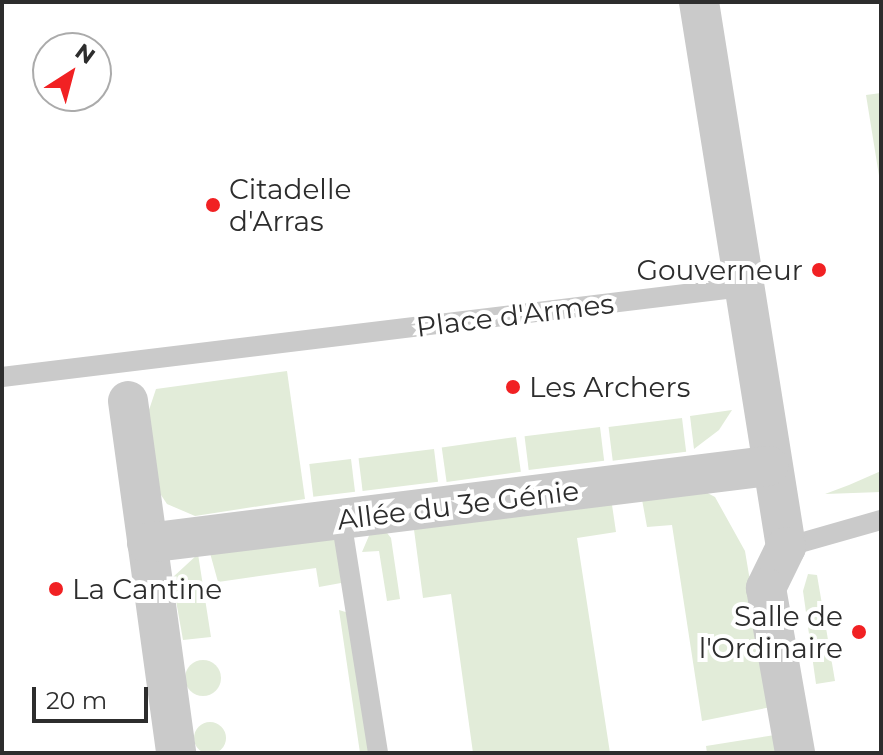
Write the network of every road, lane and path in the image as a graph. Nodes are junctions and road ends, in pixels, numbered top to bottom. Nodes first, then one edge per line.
1 (699, 2) edge
2 (743, 287) junction
3 (2, 377) edge
4 (125, 382) junction
5 (768, 466) junction
6 (341, 519) junction
7 (881, 520) edge
8 (147, 543) junction
9 (786, 547) junction
10 (176, 753) edge
11 (378, 753) edge
12 (795, 753) edge

1 - 2 street
2 - 4 lane, Place d'Armes
2 - 5 street
3 - 4 lane, Place d'Armes
4 - 8 street
5 - 6 street, Allée du 3e Génie
5 - 9 street
6 - 8 street, Allée du 3e Génie
6 - 11 lane
7 - 9 lane
8 - 10 street
9 - 12 street

